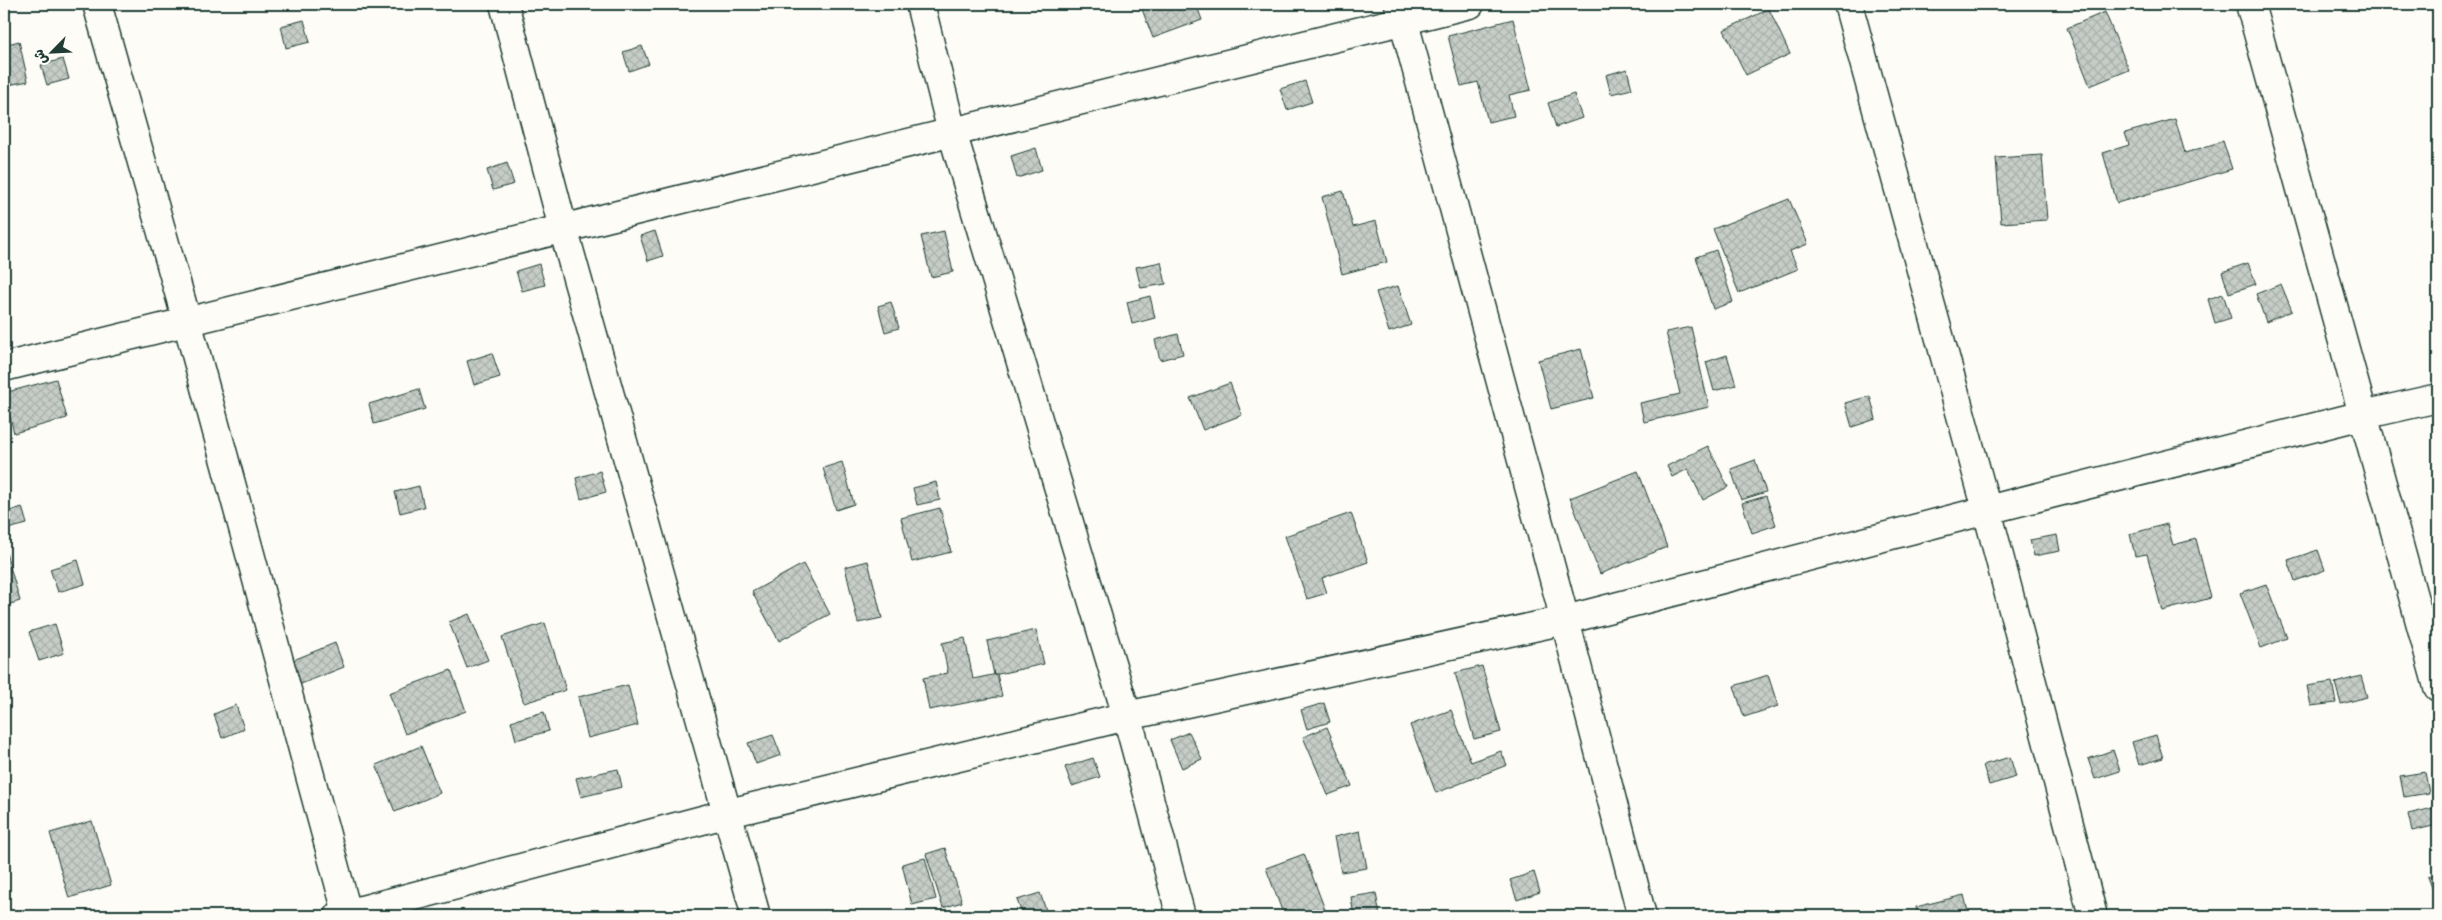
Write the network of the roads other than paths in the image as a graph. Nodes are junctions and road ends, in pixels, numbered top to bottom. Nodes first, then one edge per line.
1 (97, 4) edge
2 (504, 4) edge
3 (920, 4) edge
4 (1470, 4) edge
5 (1848, 4) edge
6 (2250, 4) edge
7 (1401, 12) edge
8 (952, 132) junction
9 (563, 228) junction
10 (186, 321) junction
11 (4, 367) edge
12 (2438, 398) edge
13 (2363, 415) junction
14 (1987, 510) junction
15 (1565, 620) junction
16 (2438, 687) edge
17 (1127, 716) junction
18 (725, 814) junction
19 (345, 916) edge
20 (756, 916) edge
21 (1181, 916) edge
22 (1642, 916) edge
23 (2093, 916) edge

1 - 10 street
2 - 9 street
3 - 8 street
4 - 7 street
5 - 14 street
6 - 13 street
7 - 8 street
7 - 15 street
8 - 9 street
8 - 17 street
9 - 10 street
9 - 18 street
10 - 11 street
10 - 19 street
12 - 13 street
13 - 14 street
13 - 16 street
14 - 15 street
14 - 23 street
15 - 17 street
15 - 22 street
17 - 18 street
17 - 21 street
18 - 19 street
18 - 20 street

